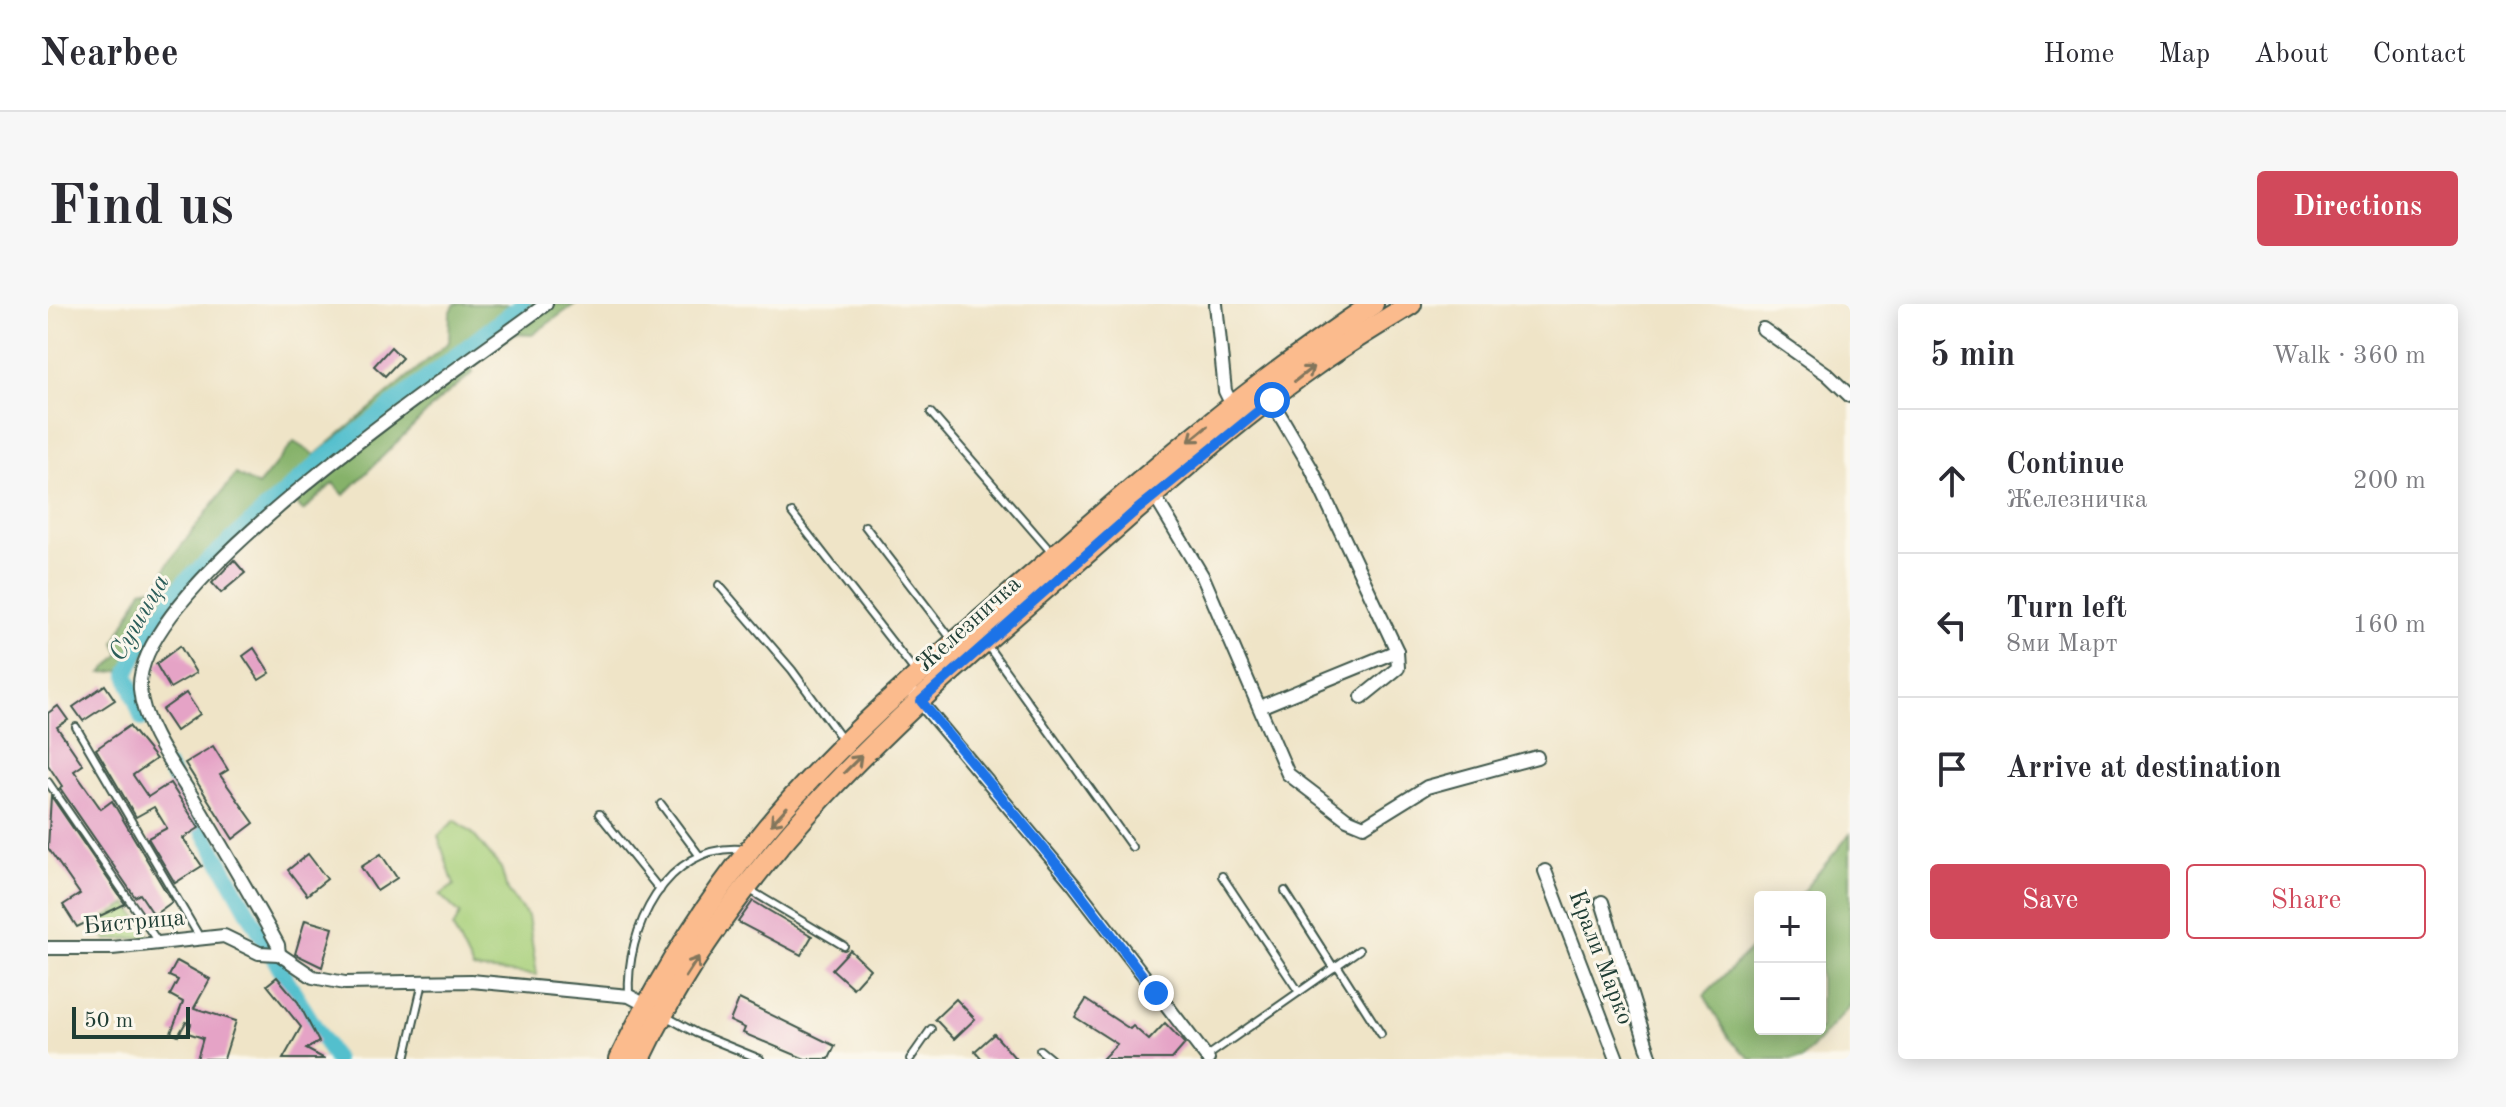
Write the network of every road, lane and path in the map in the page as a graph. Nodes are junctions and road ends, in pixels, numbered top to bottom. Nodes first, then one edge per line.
1 (546, 304) edge
2 (1216, 304) edge
3 (1373, 304) edge
4 (1411, 304) edge
5 (1763, 329) dead end
6 (1266, 392) junction
7 (1850, 396) edge
8 (931, 413) dead end
9 (1238, 414) junction
10 (1154, 495) junction
11 (792, 513) dead end
12 (865, 526) dead end
13 (1054, 556) junction
14 (719, 585) dead end
15 (985, 643) junction
16 (956, 644) junction
17 (1397, 651) junction
18 (916, 688) junction
19 (1362, 697) dead end
20 (1260, 707) junction
21 (76, 727) dead end
22 (846, 746) junction
23 (1537, 757) dead end
24 (48, 782) edge
25 (661, 804) dead end
26 (599, 814) dead end
27 (1132, 847) dead end
28 (750, 850) junction
29 (699, 855) junction
30 (1545, 871) dead end
31 (1222, 876) dead end
32 (745, 888) junction
33 (660, 890) junction
34 (1285, 891) dead end
35 (1602, 902) dead end
36 (199, 936) junction
37 (160, 945) junction
38 (844, 946) dead end
39 (48, 948) edge
40 (1359, 950) dead end
41 (279, 954) junction
42 (1335, 967) junction
43 (423, 982) junction
44 (1299, 992) junction
45 (629, 996) junction
46 (655, 1010) junction
47 (931, 1029) dead end
48 (1381, 1034) dead end
49 (1040, 1050) dead end
50 (1204, 1058) edge
51 (405, 1059) edge
52 (620, 1059) edge
53 (640, 1059) edge
54 (760, 1059) edge
55 (910, 1059) edge
56 (1051, 1059) edge
57 (1617, 1059) edge
58 (1651, 1059) edge

1 - 41 street
2 - 9 street
3 - 6 main road, Железничка
6 -> 4 main road, Железничка
5 - 7 street
6 - 9 main road, Железничка
6 - 17 street
8 - 13 lane
9 - 10 main road, Железничка
9 -> 13 main road, Железничка
10 - 15 main road, Железничка
10 - 20 street
11 - 18 lane
12 - 16 lane
13 - 16 main road, Железничка
14 - 22 lane
15 - 18 main road, Железничка
15 - 27 lane
16 - 18 main road, Железничка
17 - 19 street
17 - 20 street
18 - 22 main road, Железничка
32 -> 18 main road, Железничка
18 - 50 street
20 - 23 street
21 - 36 lane
22 -> 28 main road, Железничка
24 - 37 lane
25 - 29 lane
26 - 33 lane
28 - 29 lane
28 - 46 main road, Железничка
29 - 33 lane
30 - 57 street, Крали Марко
31 - 44 lane
32 - 38 lane
46 -> 32 main road, Железничка
33 - 45 lane
34 - 42 lane
35 - 58 street
36 - 37 street, Бистрица
36 - 41 street, Бистрица
37 - 39 street, Бистрица
40 - 42 lane
41 - 43 street
42 - 44 lane
42 - 48 lane
43 - 45 street
43 - 51 lane
44 - 50 lane
45 - 46 street
46 - 52 main road, Железничка
46 - 53 main road, Железничка
46 - 54 lane
47 - 55 lane
49 - 56 lane

